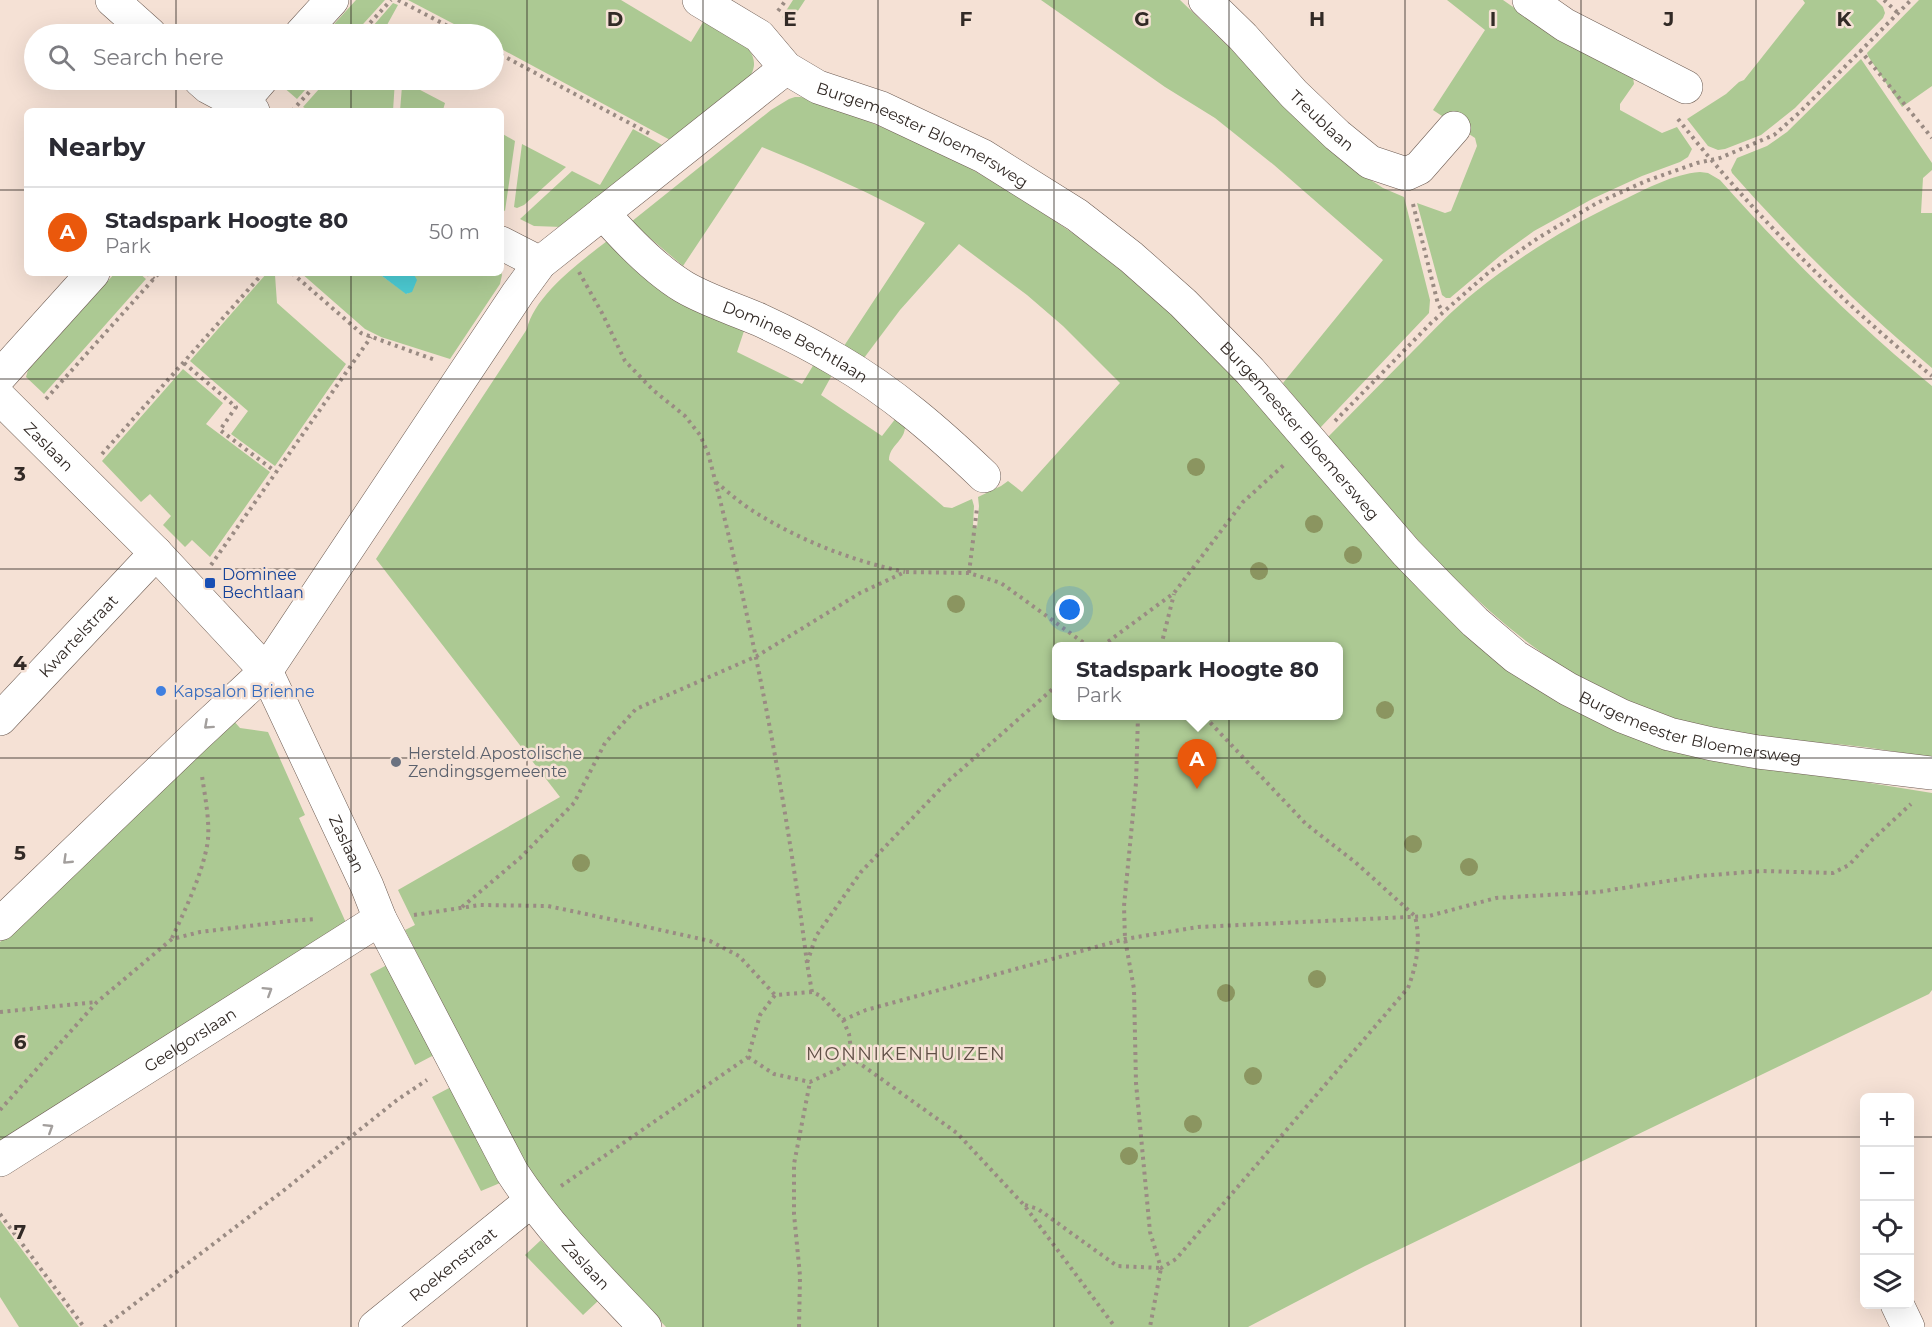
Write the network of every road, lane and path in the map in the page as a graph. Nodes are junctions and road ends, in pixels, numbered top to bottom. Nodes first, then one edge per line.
1 (112, 0) edge
2 (332, 0) edge
3 (391, 0) edge
4 (398, 0) edge
5 (699, 0) edge
6 (786, 0) edge
7 (1204, 0) edge
8 (1529, 0) edge
9 (1884, 0) edge
10 (1911, 0) edge
11 (1898, 13) junction
12 (777, 14) dead end
13 (139, 24) edge
14 (310, 24) edge
15 (369, 24) edge
16 (444, 24) edge
17 (1860, 50) junction
18 (504, 56) edge
19 (786, 68) junction
20 (1686, 87) joint
21 (213, 90) edge
22 (254, 90) edge
23 (311, 90) edge
24 (240, 108) edge
25 (243, 108) edge
26 (295, 108) edge
27 (1454, 128) dead end
28 (652, 135) dead end
29 (1932, 138) edge
30 (1710, 160) junction
31 (1406, 174) junction
32 (603, 213) junction
33 (504, 244) edge
34 (550, 255) junction
35 (90, 276) edge
36 (150, 276) edge
37 (156, 276) edge
38 (260, 276) edge
39 (295, 276) edge
40 (153, 279) junction
41 (1443, 312) junction
42 (371, 337) junction
43 (184, 363) junction
44 (466, 371) junction
45 (0, 376) edge
46 (1932, 376) edge
47 (0, 398) edge
48 (25, 423) junction
49 (1312, 444) junction
50 (276, 472) junction
51 (984, 476) joint
52 (81, 478) junction
53 (716, 482) junction
54 (156, 552) junction
55 (905, 572) junction
56 (969, 573) junction
57 (192, 591) junction
58 (1174, 593) junction
59 (1083, 642) edge
60 (1107, 642) edge
61 (1162, 642) edge
62 (757, 656) junction
63 (266, 671) junction
64 (1052, 690) edge
65 (0, 719) edge
66 (1138, 720) edge
67 (1208, 720) edge
68 (195, 737) junction
69 (1932, 773) edge
70 (1912, 803) dead end
71 (462, 907) junction
72 (1415, 916) junction
73 (0, 924) edge
74 (373, 924) junction
75 (172, 939) junction
76 (1125, 939) junction
77 (807, 963) junction
78 (812, 992) junction
79 (775, 995) junction
80 (97, 1002) junction
81 (0, 1012) edge
82 (843, 1020) junction
83 (748, 1056) junction
84 (852, 1058) junction
85 (455, 1062) junction
86 (810, 1082) junction
87 (0, 1110) edge
88 (0, 1160) edge
89 (531, 1201) junction
90 (1024, 1205) junction
91 (0, 1214) edge
92 (1161, 1268) junction
93 (1899, 1309) edge
94 (84, 1327) edge
95 (104, 1327) edge
96 (375, 1327) edge
97 (645, 1327) edge
98 (799, 1327) edge
99 (1115, 1327) edge
100 (1150, 1327) edge
101 (1908, 1327) edge

1 - 13 street
2 - 14 street
3 - 15 path
4 - 16 path
5 - 19 street, Burgemeester Bloemersweg
6 - 12 path
7 - 31 street, Treublaan
8 - 20 street
9 - 11 path
10 - 11 path
11 - 17 path
17 - 29 path
17 - 30 path
18 - 28 path
19 - 32 street
19 - 49 street, Burgemeester Bloemersweg
20 - 30 path
21 - 24 street
22 - 25 street
23 - 26 path
27 - 31 street
30 - 41 path
30 - 46 path
31 - 41 path
32 - 34 street
32 - 51 street, Dominee Bechtlaan
33 - 34 street
34 - 44 street
34 - 53 path
35 - 45 street
36 - 40 path
37 - 40 path
38 - 43 path
39 - 42 path
40 - 48 path
41 - 49 path
42 - 44 path
42 - 50 path
43 - 50 path
43 - 52 path
44 - 63 street
47 - 48 street, Zaslaan
48 - 52 street, Zaslaan
49 - 58 path
49 - 69 street, Burgemeester Bloemersweg
50 - 57 path
51 - 56 path
52 - 54 street, Zaslaan
53 - 55 path
53 - 62 path
54 - 57 street, Zaslaan
54 - 65 street, Kwartelstraat
55 - 56 path
55 - 62 path
56 - 59 path
57 - 63 street, Zaslaan
58 - 60 path
58 - 61 path
62 - 71 path
62 - 77 path
63 -> 68 street
63 - 74 street, Zaslaan
64 - 77 path
66 - 76 path
67 - 72 path
68 -> 73 street
68 - 75 path
70 - 72 path
71 - 74 path
71 - 79 path
72 - 76 path
72 - 92 path
74 - 75 path
74 - 85 street, Zaslaan
88 -> 74 street, Geelgorslaan
75 - 80 path
76 - 82 path
76 - 92 path
77 - 78 path
78 - 79 path
78 - 82 path
79 - 83 path
80 - 81 path
80 - 87 path
82 - 84 path
83 - 86 path
83 - 89 path
84 - 86 path
84 - 90 path
85 - 89 street, Zaslaan
85 - 95 path
86 - 98 path
89 - 96 street, Roekenstraat
89 - 97 street, Zaslaan
90 - 92 path
90 - 99 path
91 - 94 path
92 - 100 path
93 - 101 street

